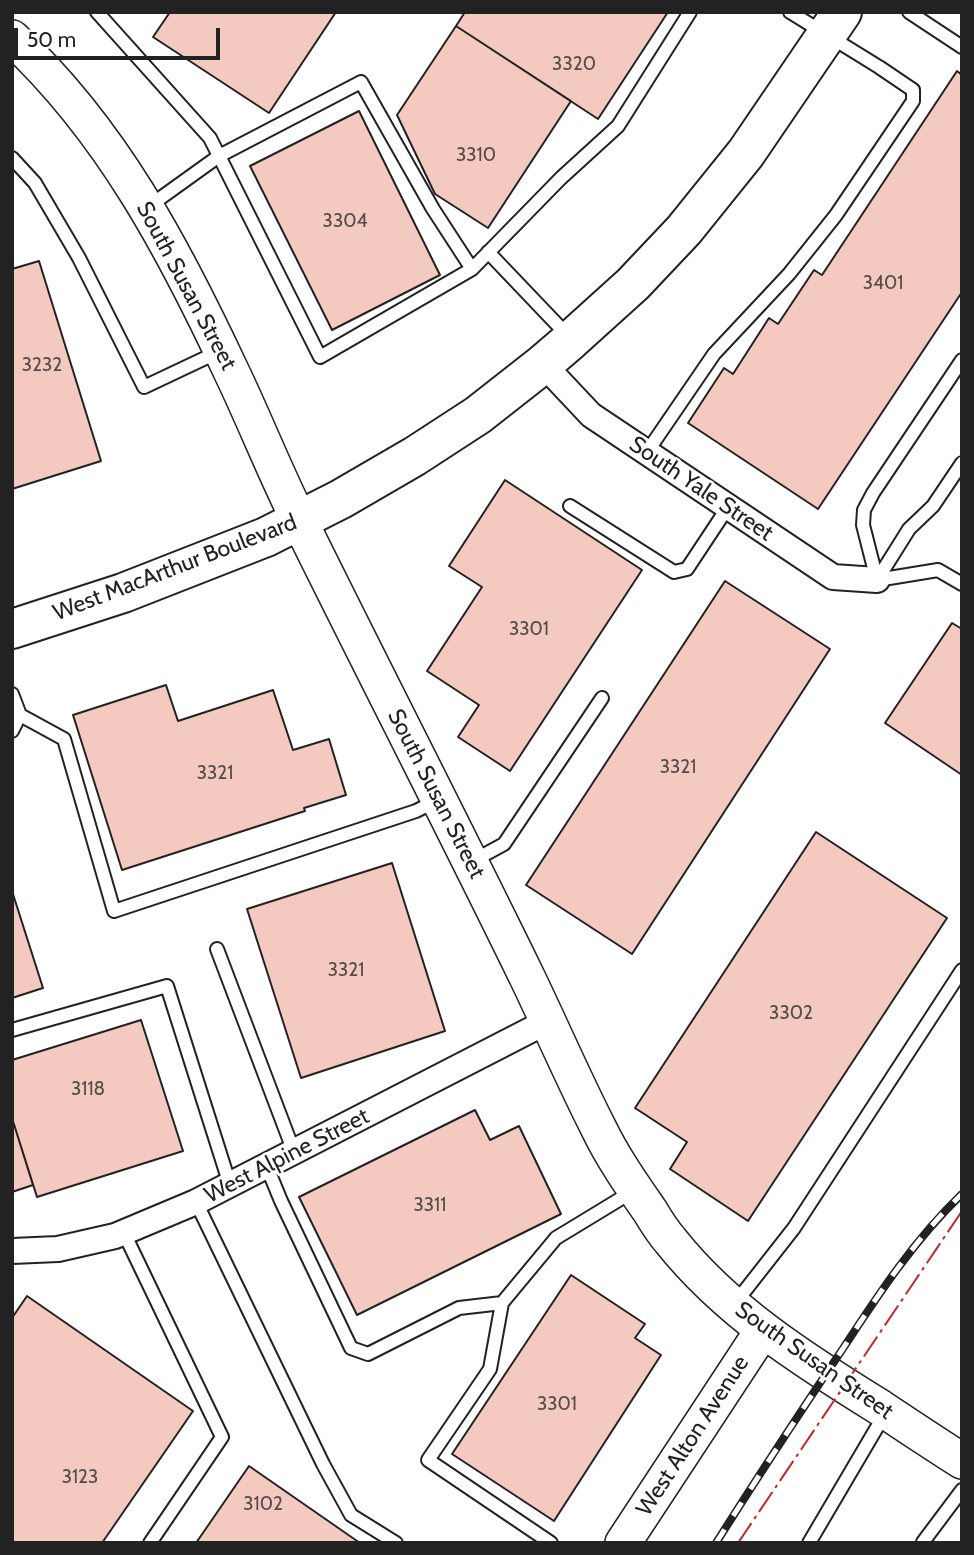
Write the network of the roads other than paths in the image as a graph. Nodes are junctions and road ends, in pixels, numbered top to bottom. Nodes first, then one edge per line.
1 (97, 12) edge
2 (690, 12) edge
3 (790, 12) edge
4 (909, 12) edge
5 (835, 24) edge
6 (12, 38) edge
7 (962, 47) edge
8 (219, 156) junction
9 (12, 158) edge
10 (148, 208) junction
11 (488, 252) junction
12 (472, 268) junction
13 (222, 351) junction
14 (557, 352) junction
15 (962, 360) edge
16 (647, 452) junction
17 (962, 463) edge
18 (570, 506) dead end
19 (728, 507) junction
20 (299, 520) junction
21 (877, 580) junction
22 (962, 584) edge
23 (12, 629) edge
24 (12, 694) edge
25 (602, 698) dead end
26 (20, 715) junction
27 (12, 731) edge
28 (438, 800) junction
29 (471, 862) junction
30 (217, 949) dead end
31 (962, 970) edge
32 (548, 1021) junction
33 (12, 1030) edge
34 (294, 1152) junction
35 (267, 1167) junction
36 (230, 1185) junction
37 (635, 1190) junction
38 (196, 1202) junction
39 (124, 1233) junction
40 (12, 1251) edge
41 (502, 1303) junction
42 (733, 1305) junction
43 (763, 1330) junction
44 (886, 1412) junction
45 (962, 1461) edge
46 (962, 1490) edge
47 (150, 1543) edge
48 (396, 1543) edge
49 (551, 1543) edge
50 (623, 1543) edge
51 (809, 1543) edge
52 (924, 1543) edge

1 - 8 lane
2 - 11 lane
3 - 5 lane
4 - 7 lane
5 - 14 main road, West MacArthur Boulevard
5 - 16 lane
6 - 10 street, South Susan Street
8 - 10 lane
8 - 12 lane
8 - 12 lane
9 - 13 lane
10 - 13 street, South Susan Street
11 - 12 lane
11 - 14 lane
13 - 20 street, South Susan Street
14 - 16 street, South Yale Street
14 - 20 main road, West MacArthur Boulevard
15 - 21 lane
16 - 19 street, South Yale Street
17 - 21 lane
18 - 19 lane
19 - 21 street, South Yale Street
20 - 23 main road, West MacArthur Boulevard
20 - 28 street, South Susan Street
21 - 22 lane
24 - 26 lane
25 - 29 lane
26 - 27 lane
26 - 28 lane
28 - 29 street, South Susan Street
29 - 32 street, South Susan Street
30 - 34 lane
31 - 42 lane
32 - 34 street, West Alpine Street
32 - 37 street, South Susan Street
33 - 36 lane
34 - 35 street, West Alpine Street
35 - 36 street, West Alpine Street
35 - 41 lane
36 - 38 street, West Alpine Street
37 - 41 lane
37 - 42 street, South Susan Street
38 - 39 street, West Alpine Street
38 - 48 lane
39 - 40 street, West Alpine Street
39 - 47 lane
41 - 49 lane
42 - 43 street, South Susan Street
43 - 44 street, South Susan Street
43 - 50 street, West Alton Avenue
44 - 45 street, South Susan Street
44 - 51 lane
46 - 52 lane

